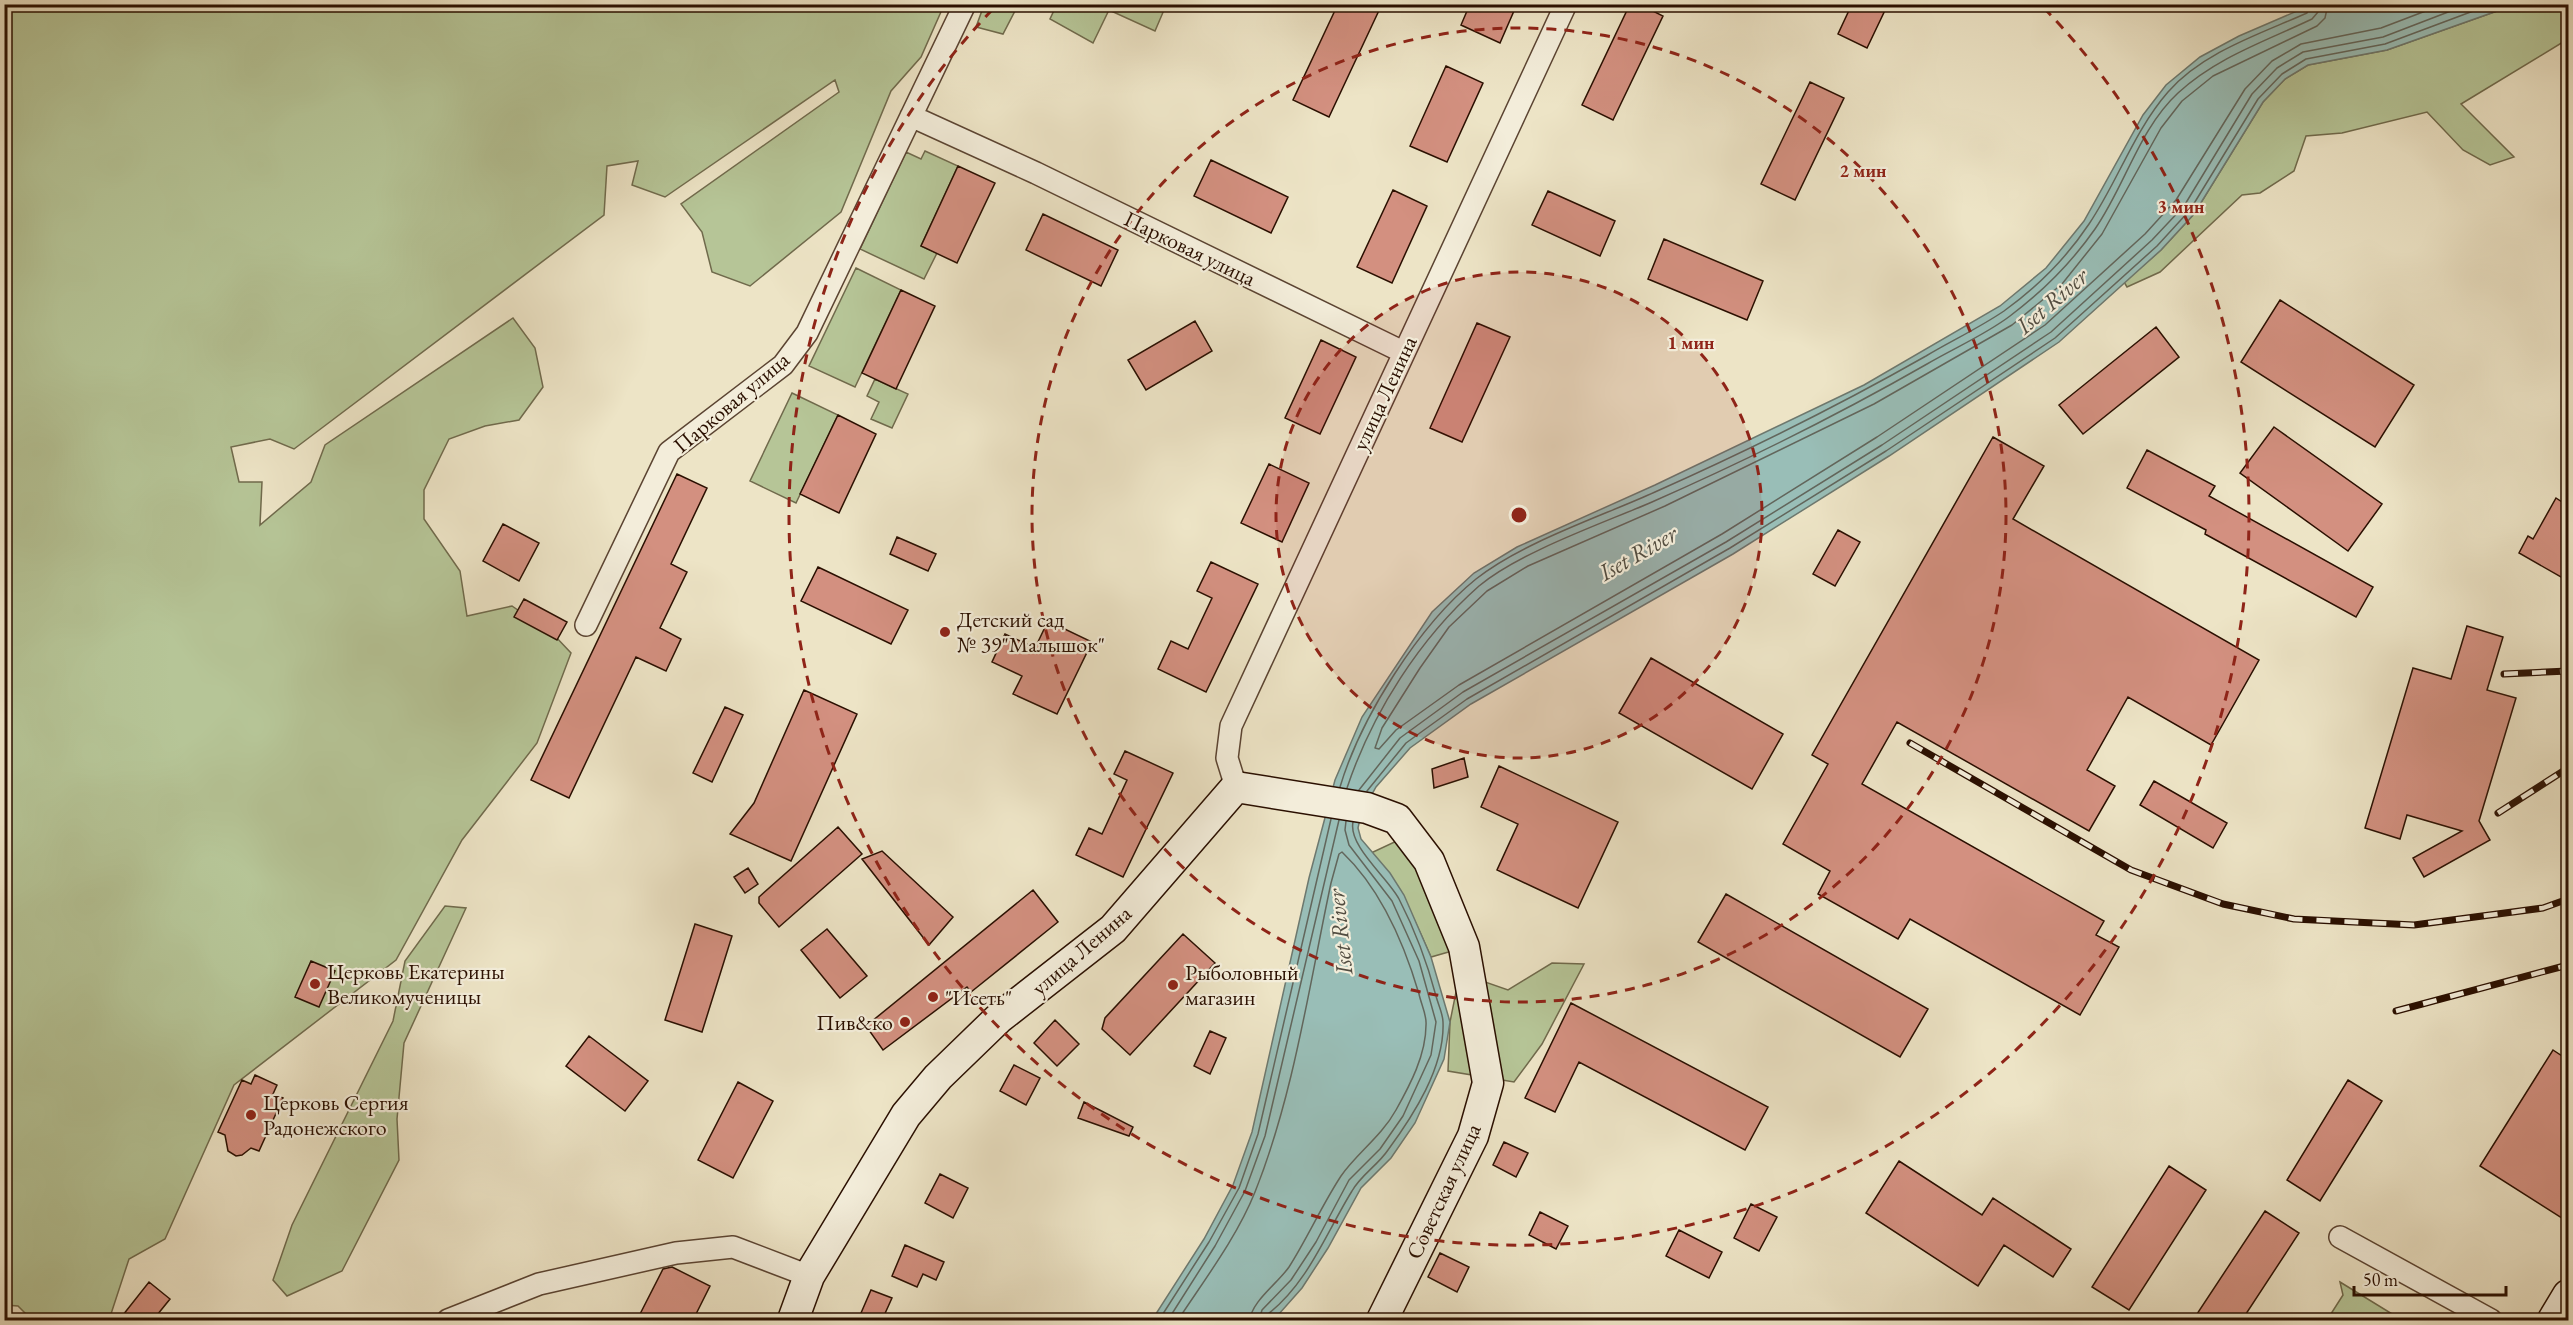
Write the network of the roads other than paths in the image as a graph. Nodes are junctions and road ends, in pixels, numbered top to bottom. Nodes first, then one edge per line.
1 (965, 4) edge
2 (1566, 4) edge
3 (911, 116) junction
4 (1403, 352) junction
5 (586, 625) dead end
6 (1236, 787) junction
7 (2340, 1237) dead end
8 (809, 1276) junction
9 (2568, 1295) edge
10 (448, 1320) edge
11 (793, 1320) edge
12 (1382, 1320) edge
13 (2491, 1320) edge
14 (2553, 1320) edge

1 - 3 street, Парковая улица
2 - 4 street, улица Ленина
3 - 4 street, Парковая улица
3 - 5 street, Парковая улица
4 - 6 street, улица Ленина
6 - 8 street, улица Ленина
6 - 12 street, Советская улица
7 - 13 street
8 - 10 street
8 - 11 street, улица Ленина
9 - 14 street

